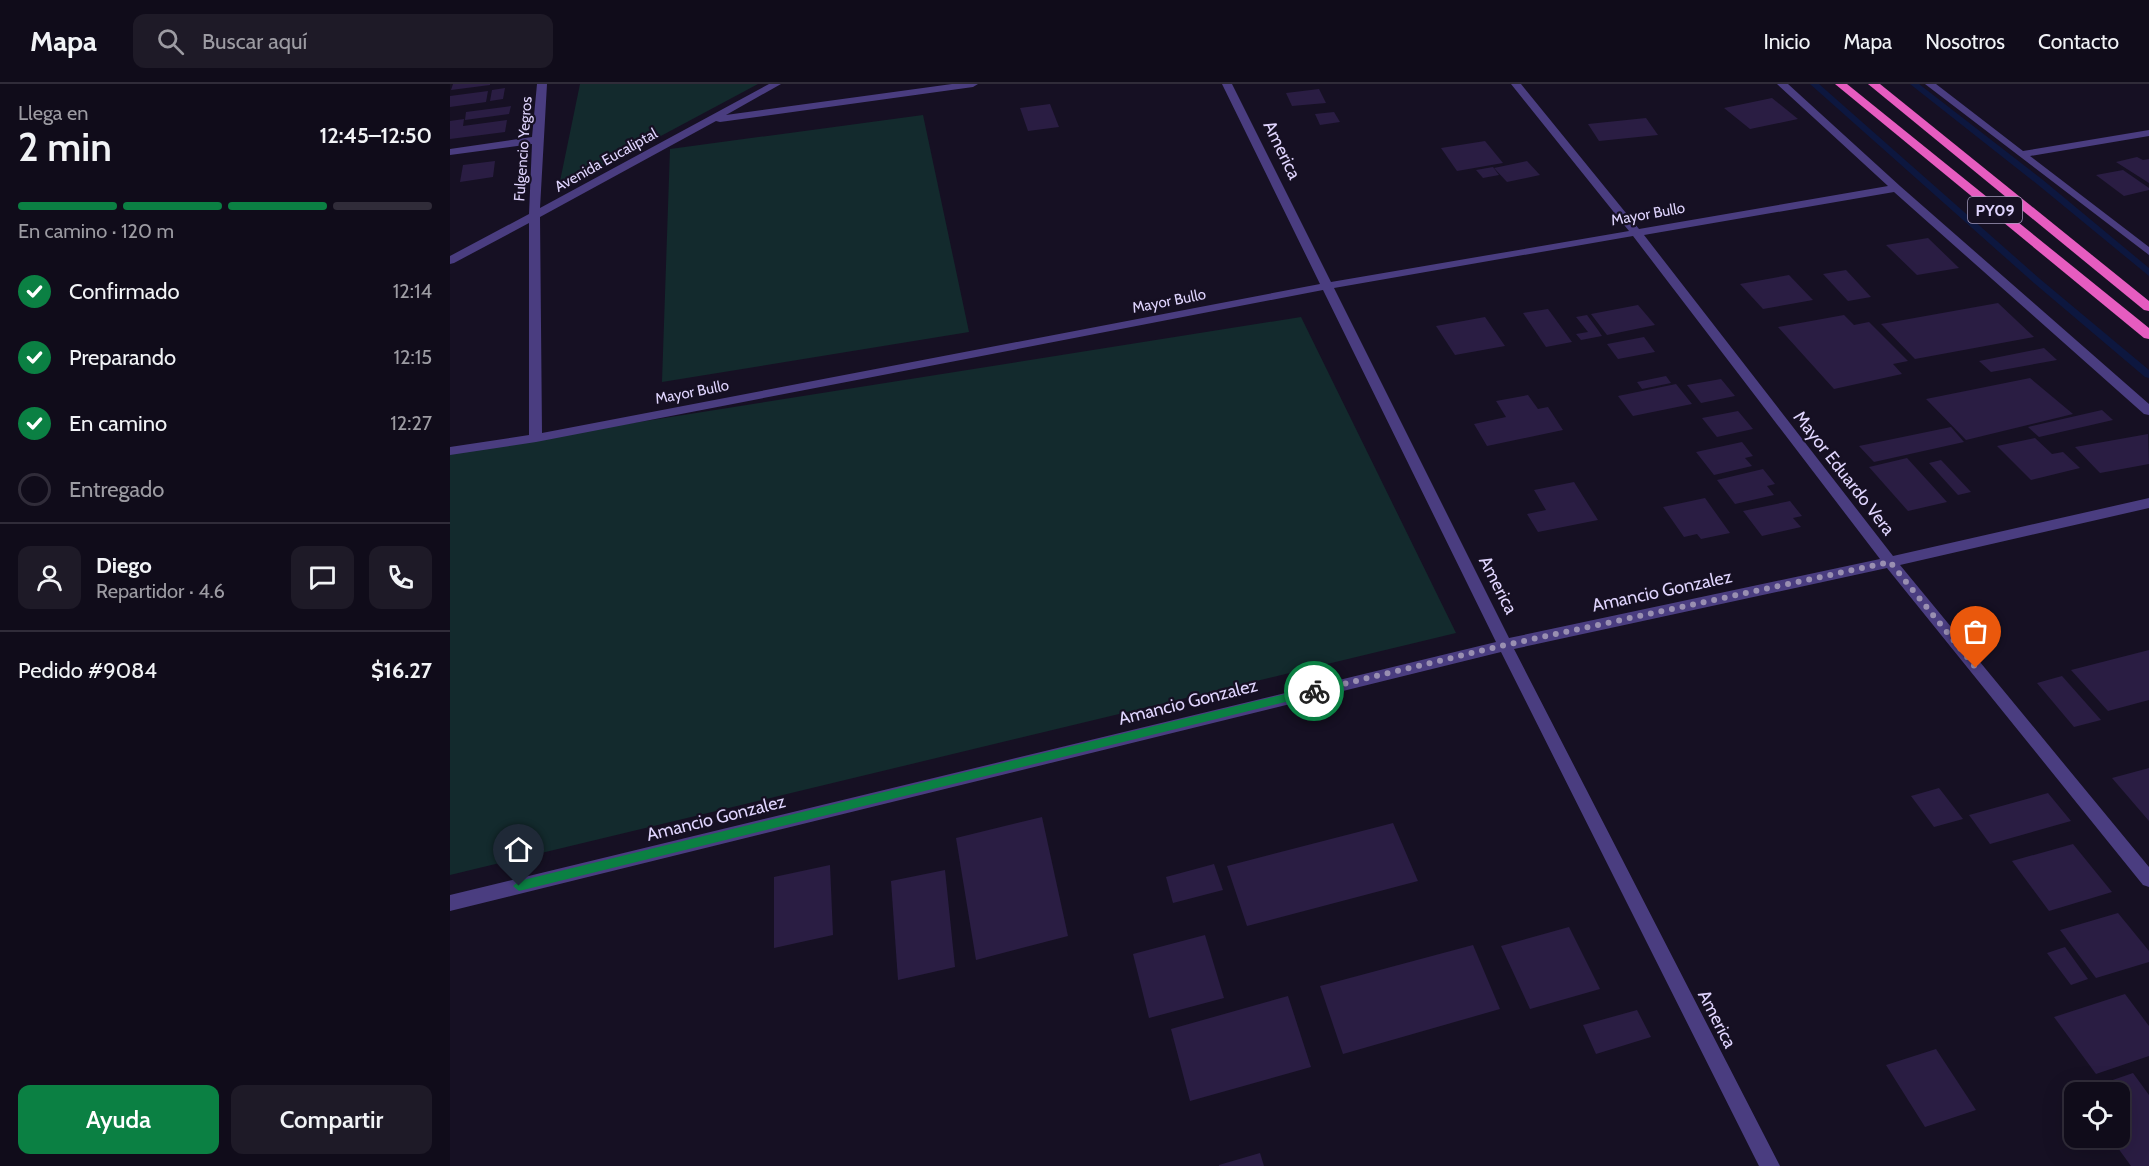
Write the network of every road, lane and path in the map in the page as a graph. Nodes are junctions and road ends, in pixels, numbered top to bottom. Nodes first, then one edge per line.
1 (542, 84) edge
2 (776, 84) edge
3 (973, 84) edge
4 (1227, 84) edge
5 (1516, 84) edge
6 (1782, 84) edge
7 (1840, 84) edge
8 (1873, 84) edge
9 (1930, 84) edge
10 (708, 120) junction
11 (2149, 133) edge
12 (536, 140) junction
13 (450, 152) edge
14 (2021, 154) junction
15 (1896, 188) junction
16 (533, 217) junction
17 (1635, 231) junction
18 (2149, 252) edge
19 (450, 261) edge
20 (1326, 286) junction
21 (2149, 308) edge
22 (2149, 335) edge
23 (2149, 411) edge
24 (536, 438) junction
25 (450, 451) edge
26 (2149, 503) edge
27 (1890, 562) junction
28 (1505, 645) junction
29 (2149, 880) edge
30 (450, 903) edge
31 (1770, 1166) edge

1 - 12 street, Fulgencio Yegros
2 - 10 street, Avenida Eucaliptal
3 - 10 street
4 - 20 street, America
5 - 17 street, Mayor Eduardo Vera
6 - 15 street
7 - 22 highway, PY09
8 - 21 highway, PY09
9 - 14 street
10 - 16 street, Avenida Eucaliptal
11 - 14 street
12 - 13 street
12 - 16 street, Fulgencio Yegros
14 - 18 street
15 - 17 street, Mayor Bullo
15 - 23 street
16 - 19 street, Avenida Eucaliptal
16 - 24 street, Fulgencio Yegros
17 - 20 street, Mayor Bullo
17 - 27 street, Mayor Eduardo Vera
20 - 24 street, Mayor Bullo
20 - 28 street, America
24 - 25 street, Mayor Bullo
26 - 27 street, Amancio Gonzalez
27 - 28 street, Amancio Gonzalez
27 - 29 street, Mayor Eduardo Vera
28 - 30 street, Amancio Gonzalez
28 - 31 street, America

